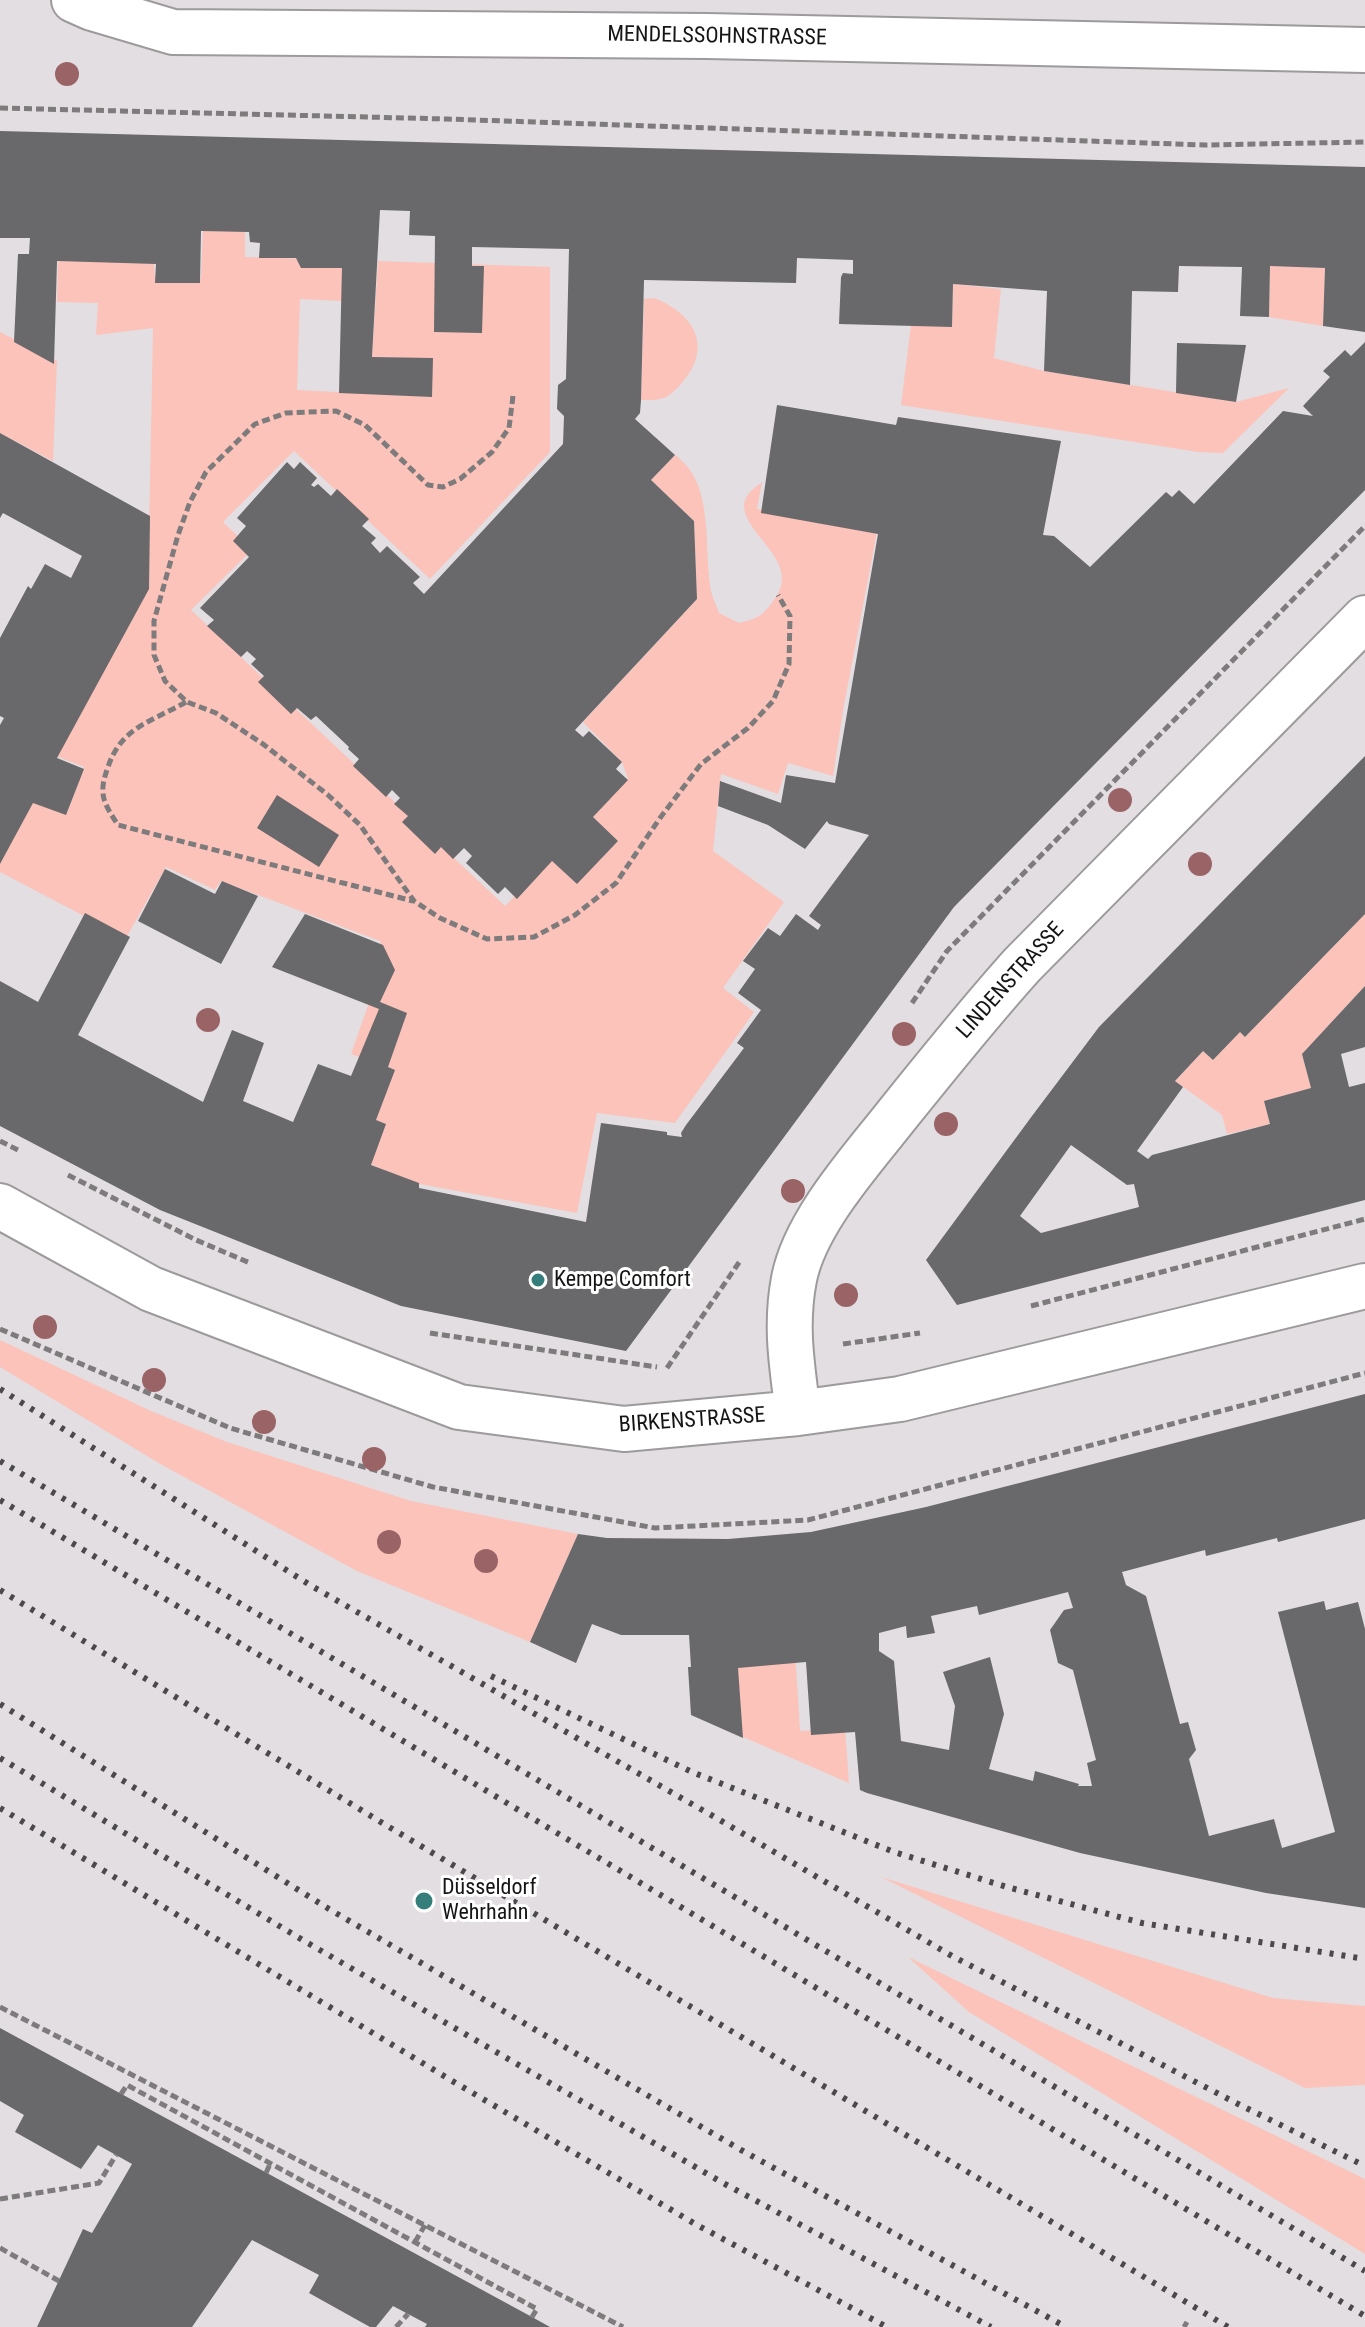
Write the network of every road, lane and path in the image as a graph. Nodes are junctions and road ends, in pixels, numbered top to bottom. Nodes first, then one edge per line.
1 (74, 0) edge
2 (1365, 50) edge
3 (0, 108) edge
4 (1365, 142) edge
5 (513, 396) dead end
6 (1365, 526) edge
7 (778, 595) dead end
8 (1365, 618) edge
9 (187, 702) junction
10 (414, 901) junction
11 (912, 1003) dead end
12 (0, 1141) edge
13 (28, 1155) dead end
14 (56, 1170) dead end
15 (0, 1206) edge
16 (1365, 1219) edge
17 (746, 1251) dead end
18 (252, 1264) dead end
19 (1365, 1286) edge
20 (1027, 1307) dead end
21 (420, 1331) dead end
22 (921, 1333) dead end
23 (791, 1351) junction
24 (683, 1366) dead end
25 (668, 1369) junction
26 (798, 1413) junction
27 (0, 2007) edge
28 (121, 2094) dead end
29 (116, 2155) dead end
30 (270, 2164) junction
31 (266, 2173) dead end
32 (0, 2199) edge
33 (425, 2225) junction
34 (415, 2242) junction
35 (0, 2248) edge
36 (59, 2281) dead end
37 (408, 2314) dead end
38 (532, 2317) dead end
39 (396, 2327) edge
40 (623, 2327) edge

1 - 2 street, MENDELSSOHNSTRASSE
3 - 4 path
5 - 9 path
6 - 11 path
7 - 10 path
8 - 23 street, LINDENSTRASSE
9 - 10 path
9 - 10 path
12 - 13 path
14 - 18 path
15 - 26 street, BIRKENSTRASSE
16 - 20 path
17 - 25 path
19 - 26 street, BIRKENSTRASSE
21 - 25 path
22 - 23 path
23 - 26 street, LINDENSTRASSE
24 - 25 path
27 - 33 path
28 - 30 path
29 - 32 path
30 - 31 path
30 - 34 path
33 - 34 path
33 - 40 path
34 - 38 path
35 - 36 path
37 - 39 path

